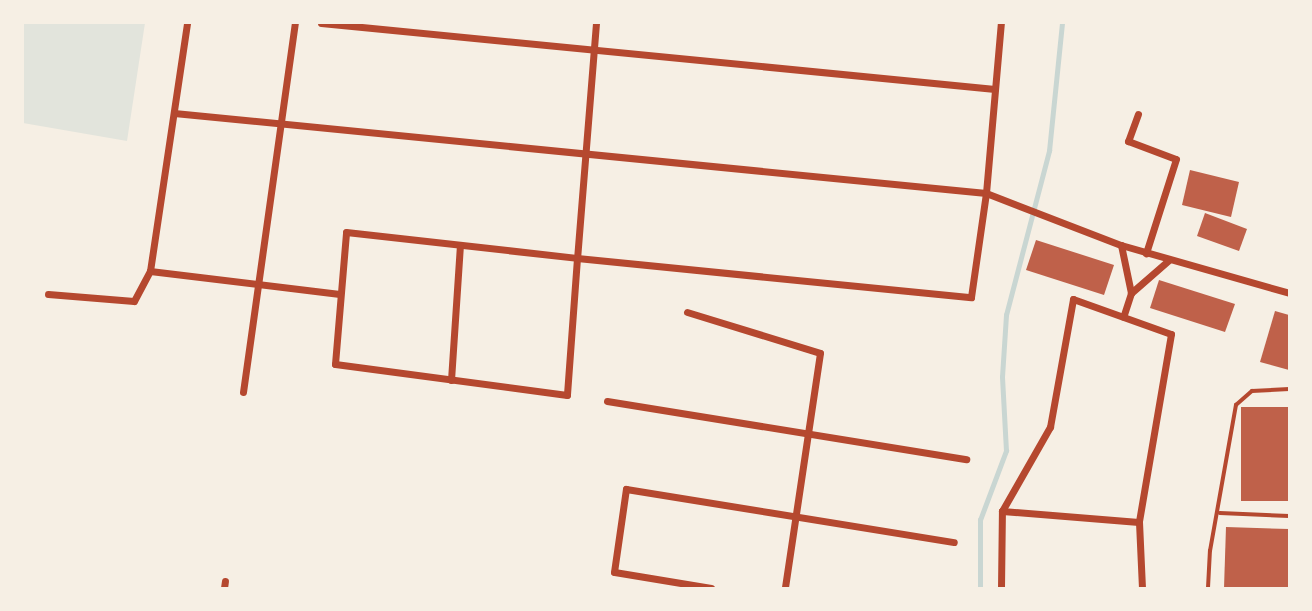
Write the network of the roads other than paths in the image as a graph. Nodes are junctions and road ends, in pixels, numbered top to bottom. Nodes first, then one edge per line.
1 (187, 23) edge
2 (295, 23) edge
3 (321, 23) edge
4 (596, 23) edge
5 (1001, 23) edge
6 (594, 50) junction
7 (995, 89) junction
8 (174, 113) junction
9 (1138, 114) dead end
10 (281, 125) junction
11 (586, 155) junction
12 (986, 193) junction
13 (1121, 244) junction
14 (460, 245) junction
15 (1146, 253) junction
16 (578, 258) junction
17 (1169, 260) junction
18 (150, 271) junction
19 (258, 284) junction
20 (1130, 293) junction
21 (1289, 293) edge
22 (48, 294) dead end
23 (340, 294) junction
24 (687, 312) dead end
25 (1124, 317) junction
26 (451, 380) junction
27 (1289, 389) edge
28 (243, 392) dead end
29 (607, 401) dead end
30 (808, 433) junction
31 (966, 459) dead end
32 (1002, 511) junction
33 (1220, 513) junction
34 (1289, 516) edge
35 (796, 517) junction
36 (1139, 522) junction
37 (954, 542) dead end
38 (711, 588) edge
39 (785, 588) edge
40 (1001, 588) edge
41 (1142, 588) edge
42 (1208, 588) edge

1 - 8 street
2 - 10 street
3 - 6 street
4 - 6 street
5 - 7 street
6 - 7 street
6 - 11 street
7 - 12 street
8 - 10 street
8 - 18 street
9 - 15 street
10 - 11 street
10 - 19 street
11 - 12 street
11 - 16 street
12 - 13 street
12 - 16 street
13 - 15 street
13 - 20 street
14 - 16 street
14 - 23 street
14 - 26 street
15 - 17 street
16 - 26 street
17 - 20 street
17 - 21 street
18 - 19 street
18 - 22 street
19 - 23 street
19 - 28 street
20 - 25 street
23 - 26 street
24 - 30 street
25 - 32 street
25 - 36 street
27 - 33 lane
29 - 30 street
30 - 31 street
30 - 35 street
32 - 36 street
32 - 40 street
33 - 34 lane
33 - 42 lane
35 - 37 street
35 - 38 street
35 - 39 street
36 - 41 street

